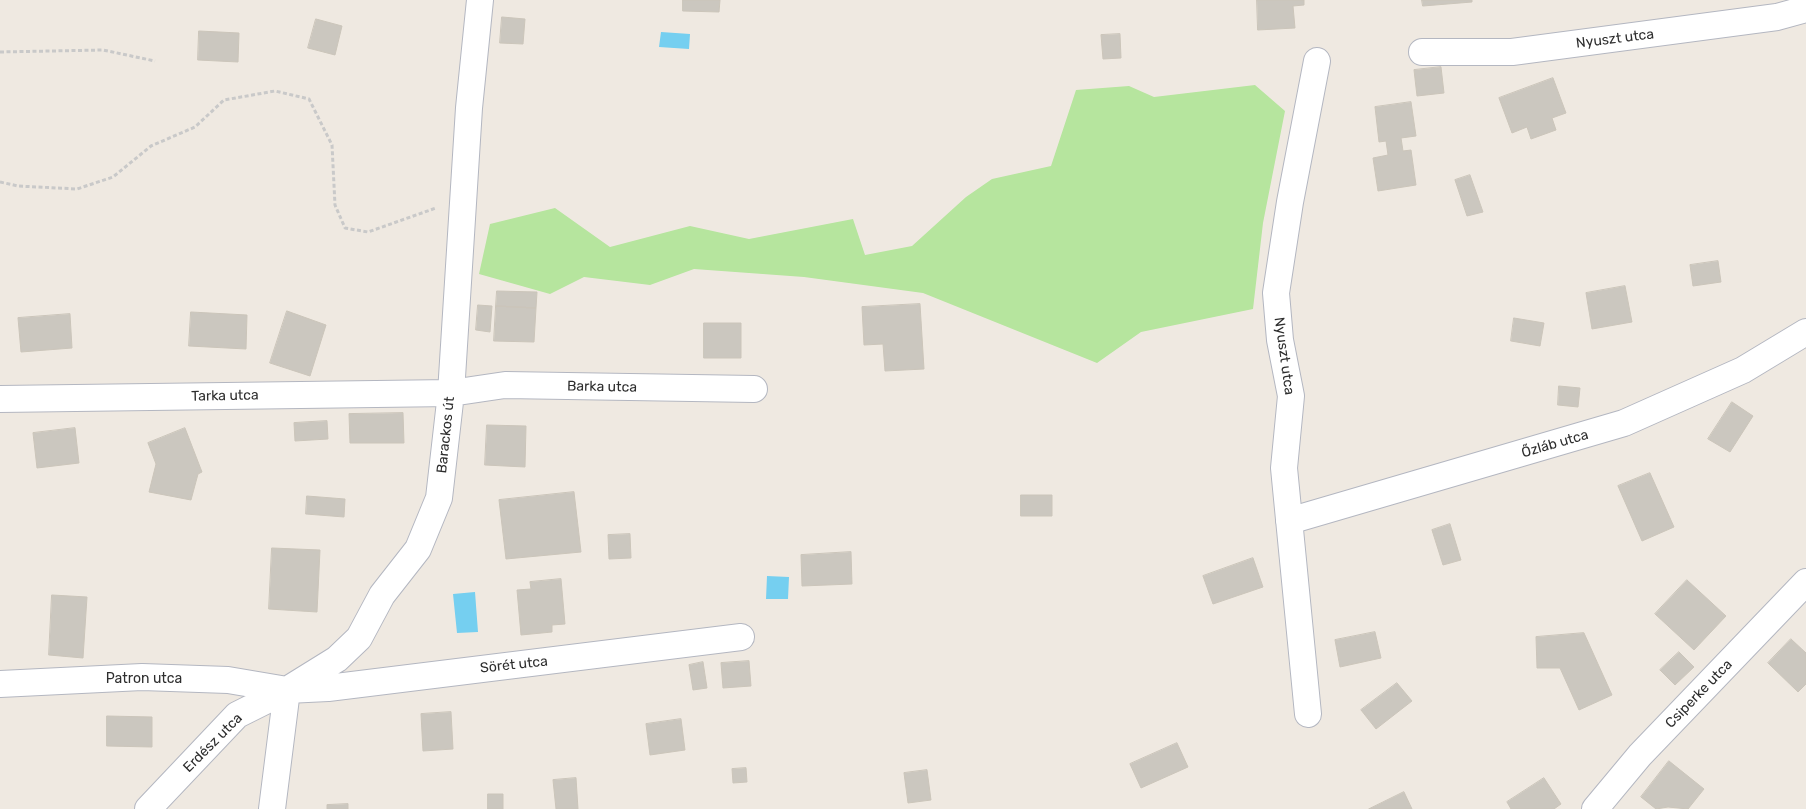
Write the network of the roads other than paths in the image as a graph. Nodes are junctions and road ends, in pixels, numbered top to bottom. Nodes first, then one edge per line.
1 (480, 0) edge
2 (1806, 9) edge
3 (1422, 52) dead end
4 (1317, 61) dead end
5 (1806, 332) edge
6 (754, 389) dead end
7 (451, 393) junction
8 (0, 399) edge
9 (1289, 521) junction
10 (1806, 582) edge
11 (741, 637) dead end
12 (0, 684) edge
13 (286, 690) junction
14 (1308, 714) dead end
15 (148, 809) edge
16 (272, 809) edge
17 (1595, 809) edge

1 - 7 street, Barackos út
2 - 3 street, Nyuszt utca
4 - 9 street, Nyuszt utca
5 - 9 street, Őzláb utca
6 - 7 street, Barka utca
7 - 8 street, Tarka utca
7 - 13 street, Barackos út
9 - 14 street, Nyuszt utca
10 - 17 street, Csiperke utca
11 - 13 street, Sörét utca
12 - 13 street, Patron utca
13 - 15 street, Erdész utca
13 - 16 street

